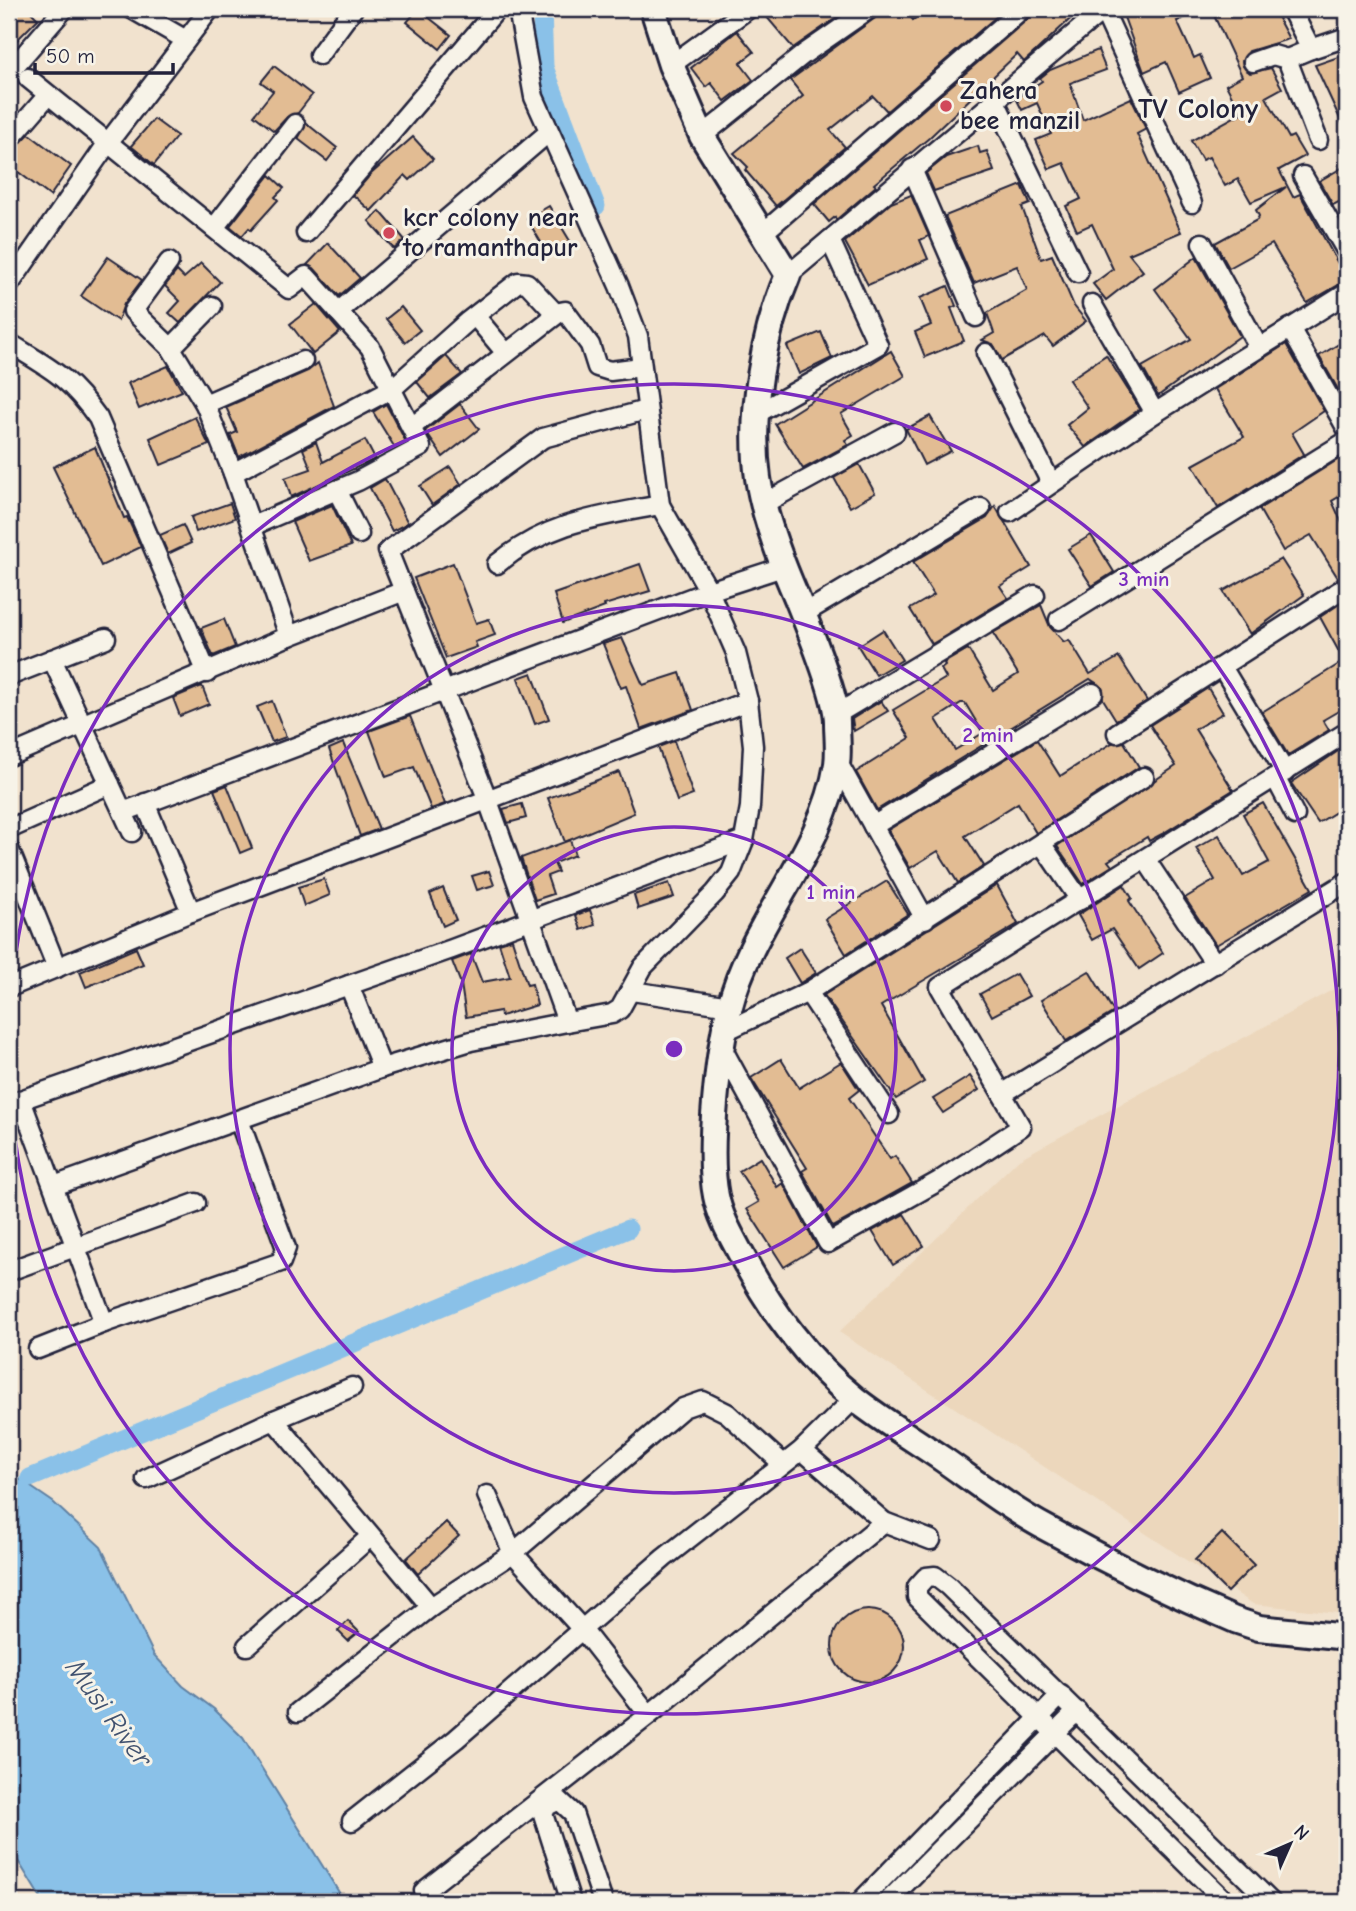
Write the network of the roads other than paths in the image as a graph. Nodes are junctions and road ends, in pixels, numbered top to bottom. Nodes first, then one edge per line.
1 (64, 9) edge
2 (132, 9) edge
3 (210, 9) edge
4 (353, 9) edge
5 (497, 9) edge
6 (518, 9) edge
7 (653, 9) edge
8 (748, 9) edge
9 (869, 9) edge
10 (1023, 9) edge
11 (1104, 9) edge
12 (1291, 9) edge
13 (1347, 37) edge
14 (186, 40) junction
15 (1311, 49) junction
16 (318, 55) dead end
17 (1287, 59) junction
18 (1253, 62) dead end
19 (671, 65) junction
20 (11, 70) dead end
21 (28, 78) dead end
22 (48, 94) junction
23 (995, 101) junction
24 (295, 124) dead end
25 (549, 132) junction
26 (702, 136) junction
27 (9, 140) edge
28 (1318, 140) dead end
29 (107, 144) junction
30 (912, 169) junction
31 (1303, 176) dead end
32 (1192, 203) dead end
33 (214, 229) junction
34 (306, 233) dead end
35 (763, 233) junction
36 (830, 240) junction
37 (1202, 243) dead end
38 (1347, 252) edge
39 (169, 262) dead end
40 (1078, 273) dead end
41 (788, 275) junction
42 (10, 279) edge
43 (1347, 293) edge
44 (1092, 304) dead end
45 (212, 306) dead end
46 (338, 312) junction
47 (556, 314) junction
48 (475, 316) junction
49 (976, 317) dead end
50 (1290, 328) junction
51 (9, 343) edge
52 (171, 348) junction
53 (1259, 348) junction
54 (506, 353) junction
55 (986, 353) dead end
56 (303, 360) dead end
57 (641, 367) junction
58 (393, 388) junction
59 (205, 404) junction
60 (646, 410) junction
61 (1155, 412) junction
62 (758, 413) junction
63 (413, 426) junction
64 (1347, 429) edge
65 (895, 432) dead end
66 (1347, 441) edge
67 (233, 473) junction
68 (1051, 483) junction
69 (337, 489) junction
70 (763, 504) junction
71 (660, 506) junction
72 (981, 508) dead end
73 (1010, 512) dead end
74 (252, 526) junction
75 (359, 534) dead end
76 (497, 564) dead end
77 (783, 567) junction
78 (1347, 586) edge
79 (716, 589) junction
80 (404, 591) junction
81 (1035, 595) dead end
82 (803, 614) junction
83 (1059, 620) dead end
84 (289, 636) junction
85 (106, 638) dead end
86 (52, 659) junction
87 (1222, 667) junction
88 (207, 673) junction
89 (9, 676) edge
90 (444, 690) junction
91 (1093, 693) dead end
92 (748, 701) junction
93 (837, 714) junction
94 (83, 726) junction
95 (1347, 732) edge
96 (1117, 733) dead end
97 (9, 757) edge
98 (837, 761) junction
99 (1280, 776) junction
100 (1144, 778) dead end
101 (110, 784) junction
102 (488, 798) junction
103 (145, 803) junction
104 (123, 812) junction
105 (1294, 815) dead end
106 (873, 826) junction
107 (9, 829) edge
108 (132, 832) dead end
109 (744, 840) junction
110 (1041, 843) junction
111 (9, 849) edge
112 (1146, 860) junction
113 (1347, 882) edge
114 (1080, 900) junction
115 (191, 912) junction
116 (532, 919) junction
117 (925, 919) junction
118 (1214, 964) junction
119 (57, 968) junction
120 (348, 985) junction
121 (10, 987) edge
122 (639, 992) junction
123 (808, 992) junction
124 (730, 1006) junction
125 (567, 1022) junction
126 (723, 1039) junction
127 (382, 1068) junction
128 (1002, 1094) junction
129 (15, 1102) edge
130 (889, 1114) dead end
131 (239, 1120) junction
132 (54, 1186) junction
133 (196, 1203) dead end
134 (76, 1246) junction
135 (9, 1271) edge
136 (104, 1323) junction
137 (38, 1349) dead end
138 (352, 1387) dead end
139 (848, 1406) junction
140 (274, 1420) junction
141 (805, 1447) junction
142 (783, 1464) junction
143 (146, 1479) dead end
144 (487, 1495) dead end
145 (884, 1522) junction
146 (370, 1537) junction
147 (932, 1540) dead end
148 (513, 1553) junction
149 (431, 1607) junction
150 (581, 1628) junction
151 (1347, 1637) edge
152 (247, 1646) dead end
153 (1061, 1695) junction
154 (1077, 1711) junction
155 (298, 1712) dead end
156 (649, 1715) junction
157 (1038, 1717) junction
158 (1055, 1733) junction
159 (352, 1821) dead end
160 (424, 1891) dead end
161 (571, 1902) edge
162 (603, 1902) edge
163 (860, 1902) edge
164 (887, 1902) edge
165 (1226, 1902) edge
166 (1271, 1902) edge

1 - 20 street
2 - 14 street
3 - 14 street
4 - 16 street
5 - 34 street
6 - 25 street
7 - 19 street
8 - 19 street
9 - 26 street
10 - 35 street
11 - 23 street
11 - 32 street
12 - 15 street
13 - 15 street
14 - 29 street
15 - 17 street
17 - 18 street
17 - 28 street
19 - 26 street
21 - 22 street
22 - 27 street
22 - 29 street
23 - 30 street
23 - 40 street
24 - 33 street
25 - 46 street
25 - 57 street
26 - 35 street
29 - 33 street
29 - 42 street
30 - 36 street
30 - 49 street
31 - 38 street
33 - 46 street
35 - 41 street
36 - 41 street
36 - 62 street
37 - 53 street
39 - 52 street
41 - 62 street
43 - 50 street
44 - 61 street
45 - 52 street
46 - 58 street
47 - 48 street
47 - 54 street
47 - 57 street
48 - 54 street
48 - 58 street
50 - 53 street
50 - 64 street
51 - 88 street
52 - 59 street
53 - 61 street
54 - 63 street
55 - 68 street
56 - 59 street
57 - 60 street
58 - 63 street
58 - 67 street
59 - 67 street
60 - 71 street
60 - 80 street
61 - 68 street
62 - 70 street
63 - 69 street
65 - 70 street
66 - 83 street
67 - 74 street
68 - 73 street
69 - 74 street
69 - 75 street
70 - 77 street
71 - 76 street
71 - 79 street
72 - 82 street
74 - 84 street
77 - 79 street
77 - 82 street
78 - 87 street
79 - 90 street
79 - 92 street
80 - 84 street
80 - 90 street
81 - 93 street
82 - 93 street
84 - 88 street
85 - 86 street
86 - 89 street
86 - 94 street
87 - 96 street
87 - 99 street
88 - 94 street
90 - 102 street
90 - 103 street
91 - 106 street
92 - 102 street
92 - 109 street
93 - 98 street
94 - 97 street
94 - 101 street
95 - 99 street
98 - 106 street
98 - 124 street
99 - 105 street
99 - 112 street
100 - 110 street
101 - 104 street
101 - 107 street
102 - 115 street
102 - 116 street
103 - 104 street
103 - 115 street
104 - 108 street
106 - 117 street
109 - 116 street
109 - 122 street
110 - 114 street
110 - 117 street
111 - 119 street
112 - 114 street
112 - 118 street
113 - 118 street
114 - 128 street
115 - 119 street
116 - 120 street
116 - 125 street
117 - 123 street
118 - 128 street
119 - 121 street
120 - 127 street
120 - 129 street
122 - 124 street
122 - 125 street
123 - 126 street
123 - 130 street
124 - 126 street
125 - 127 street
126 - 128 street
126 - 139 street
127 - 131 street
129 - 132 street
131 - 132 street
131 - 136 street
132 - 134 street
133 - 134 street
134 - 135 street
134 - 136 street
136 - 137 street
138 - 140 street
139 - 141 street
139 - 151 street
140 - 143 street
140 - 146 street
141 - 142 street
141 - 145 street
142 - 148 street
142 - 150 street
144 - 148 street
145 - 147 street
145 - 156 street
146 - 149 street
146 - 152 street
148 - 149 street
148 - 150 street
149 - 155 street
150 - 156 street
150 - 159 street
153 - 154 street
153 - 157 street
153 - 157 street
154 - 158 street
154 - 166 street
156 - 160 street
157 - 158 street
157 - 163 street
158 - 164 street
158 - 165 street
161 - 162 street

